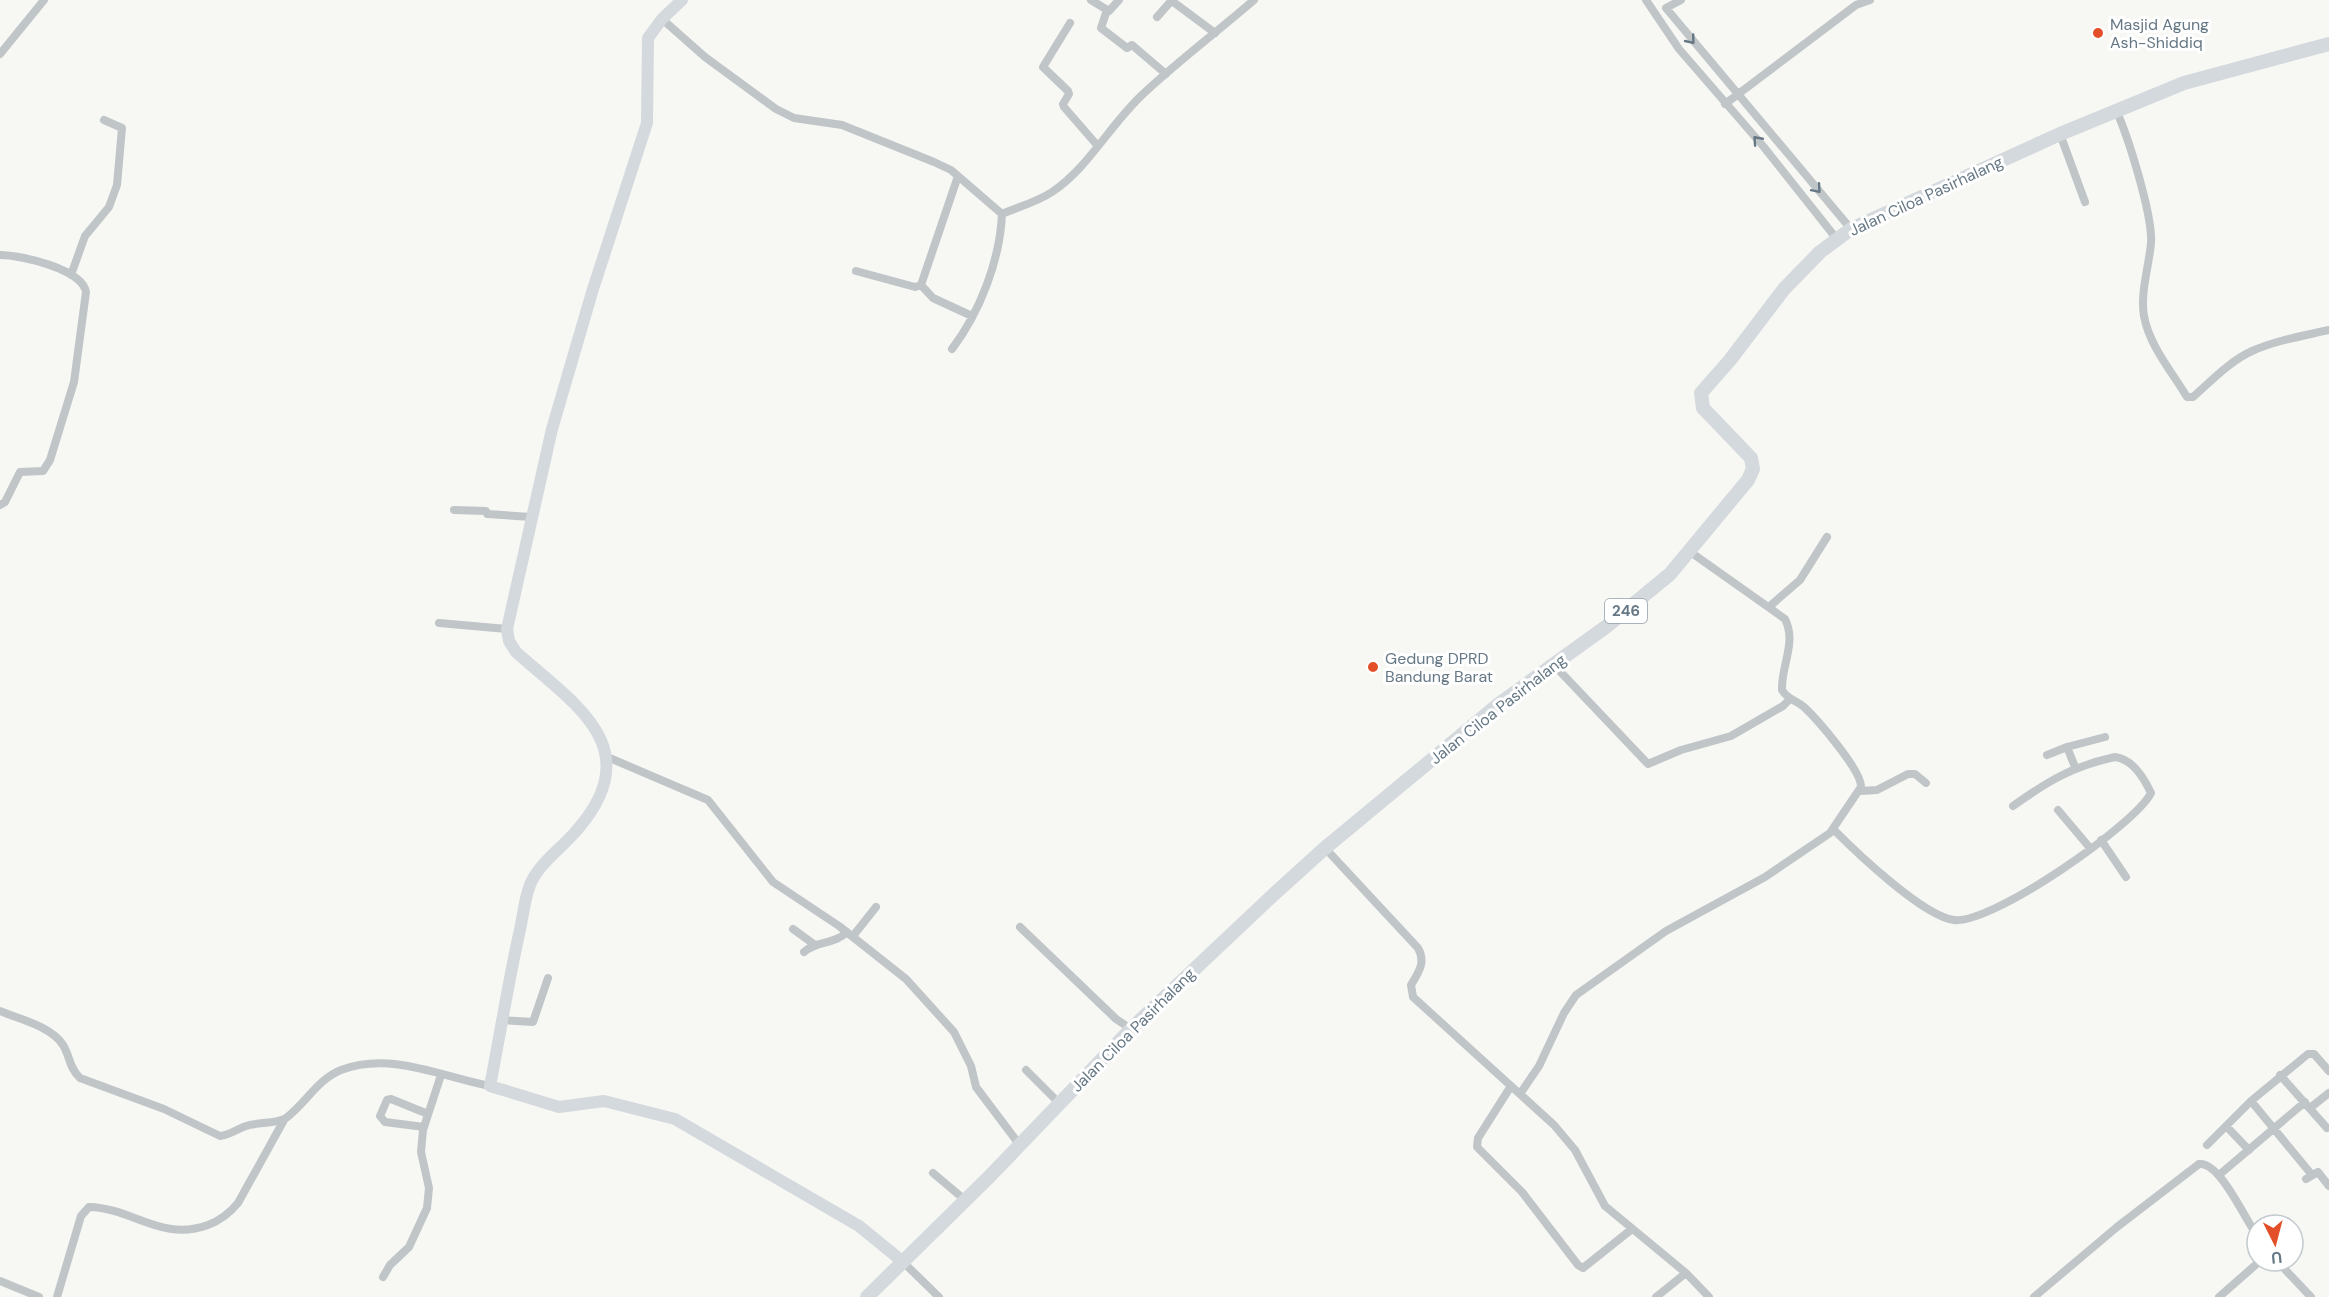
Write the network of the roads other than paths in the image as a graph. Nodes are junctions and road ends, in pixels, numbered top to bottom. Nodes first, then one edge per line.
1 (44, 0) edge
2 (682, 0) edge
3 (1091, 0) edge
4 (1119, 0) edge
5 (1172, 0) edge
6 (1254, 0) edge
7 (1646, 0) edge
8 (1681, 0) edge
9 (1870, 0) edge
10 (1663, 4) edge
11 (1107, 10) junction
12 (1656, 13) junction
13 (1157, 18) dead end
14 (662, 19) junction
15 (1070, 23) dead end
16 (1215, 33) junction
17 (2329, 44) edge
18 (1, 51) edge
19 (1166, 74) junction
20 (1737, 95) junction
21 (1725, 104) junction
22 (2115, 110) junction
23 (104, 120) dead end
24 (2060, 134) junction
25 (1096, 146) junction
26 (958, 176) junction
27 (2085, 202) dead end
28 (1002, 214) junction
29 (1851, 229) junction
30 (1836, 238) junction
31 (0, 255) edge
32 (856, 271) dead end
33 (71, 275) junction
34 (921, 285) junction
35 (972, 316) junction
36 (2329, 330) edge
37 (952, 349) dead end
38 (0, 505) edge
39 (454, 510) dead end
40 (531, 517) junction
41 (1827, 537) dead end
42 (1689, 551) junction
43 (1770, 606) junction
44 (439, 623) dead end
45 (507, 629) junction
46 (1553, 664) junction
47 (1790, 699) junction
48 (2104, 737) dead end
49 (2067, 747) junction
50 (2047, 755) dead end
51 (605, 756) junction
52 (2075, 767) junction
53 (1926, 783) dead end
54 (1860, 791) junction
55 (2013, 806) dead end
56 (2058, 810) dead end
57 (1834, 830) junction
58 (2101, 840) junction
59 (1325, 848) junction
60 (2090, 848) junction
61 (2126, 877) dead end
62 (876, 907) dead end
63 (1020, 927) dead end
64 (793, 929) dead end
65 (850, 934) junction
66 (815, 945) junction
67 (804, 952) dead end
68 (548, 978) dead end
69 (0, 1011) edge
70 (501, 1020) junction
71 (1131, 1029) junction
72 (1026, 1070) dead end
73 (2329, 1071) edge
74 (441, 1075) junction
75 (2280, 1075) junction
76 (490, 1086) junction
77 (1511, 1086) junction
78 (2329, 1093) edge
79 (1520, 1094) junction
80 (2251, 1101) junction
81 (1059, 1102) junction
82 (2307, 1105) junction
83 (428, 1114) junction
84 (284, 1120) junction
85 (2226, 1126) junction
86 (424, 1127) junction
87 (2326, 1128) dead end
88 (2273, 1129) junction
89 (1018, 1144) junction
90 (2207, 1145) dead end
91 (2248, 1150) junction
92 (933, 1173) dead end
93 (2219, 1175) junction
94 (2329, 1186) edge
95 (965, 1200) junction
96 (2245, 1216) edge
97 (1632, 1229) junction
98 (902, 1261) junction
99 (1686, 1273) junction
100 (2246, 1273) edge
101 (2288, 1273) edge
102 (384, 1277) dead end
103 (0, 1281) edge
104 (39, 1297) edge
105 (57, 1297) edge
106 (867, 1297) edge
107 (939, 1297) edge
108 (1656, 1297) edge
109 (1709, 1297) edge
110 (2034, 1297) edge
111 (2219, 1297) edge
112 (2311, 1297) edge

1 - 18 street
2 - 14 street
3 - 11 street
4 - 11 street
5 - 13 street
5 - 16 street
6 - 16 street
7 - 12 street
8 - 10 street
9 - 20 street
10 - 12 street
10 -> 20 street
11 - 19 street
12 - 21 street
14 - 26 street
14 - 40 street
15 - 25 street
16 - 19 street
17 - 22 main road, Jalan Ciloa Pasirhalang / 246
19 - 25 street
20 - 21 street
20 -> 29 street
30 -> 21 street
22 - 24 main road, Jalan Ciloa Pasirhalang / 246
22 - 36 street
23 - 33 street
24 - 27 street
24 - 29 main road, Jalan Ciloa Pasirhalang / 246
25 - 28 street
26 - 28 street
26 - 34 street
28 - 35 street
29 - 30 main road, Jalan Ciloa Pasirhalang / 246
30 - 42 main road, Jalan Ciloa Pasirhalang / 246
31 - 33 street
32 - 34 street
33 - 38 street
34 - 35 street
35 - 37 street
39 - 40 street
40 - 45 street
41 - 43 street
42 - 43 street
42 - 46 main road, Jalan Ciloa Pasirhalang / 246
43 - 47 street
44 - 45 street
45 - 51 street
46 - 47 street
46 - 59 main road, Jalan Ciloa Pasirhalang / 246
47 - 54 street
48 - 49 street
49 - 50 street
49 - 52 street
51 - 65 street
51 - 70 street
52 - 55 street
52 - 58 street
53 - 54 street
54 - 57 street
56 - 60 street
57 - 60 street
57 - 79 street
58 - 60 street
58 - 61 street
59 - 71 main road, Jalan Ciloa Pasirhalang / 246
59 - 77 street
62 - 65 street
63 - 71 street
64 - 66 street
65 - 66 street
65 - 89 street
66 - 67 street
68 - 70 street
69 - 84 street
70 - 76 street
71 - 81 main road, Jalan Ciloa Pasirhalang / 246
72 - 81 street
73 - 75 street
74 - 76 street
74 - 83 street
74 - 84 street
75 - 80 street
75 - 82 street
76 - 98 street
77 - 79 street
77 - 97 street
78 - 82 street
79 - 97 street
80 - 85 street
80 - 88 street
81 - 89 main road, Jalan Ciloa Pasirhalang / 246
82 - 87 street
82 - 88 street
83 - 86 street
83 - 86 street
84 - 105 street
85 - 90 street
85 - 91 street
86 - 102 street
88 - 91 street
88 - 94 street
89 - 95 main road, Jalan Ciloa Pasirhalang / 246
91 - 93 street
92 - 95 street
93 - 96 street
93 - 110 street
95 - 98 main road, Jalan Ciloa Pasirhalang / 246
97 - 99 street
98 - 106 main road, Jalan Ciloa Pasirhalang / 246
98 - 107 street
99 - 108 street
99 - 109 street
100 - 111 street
101 - 112 street
103 - 104 street

